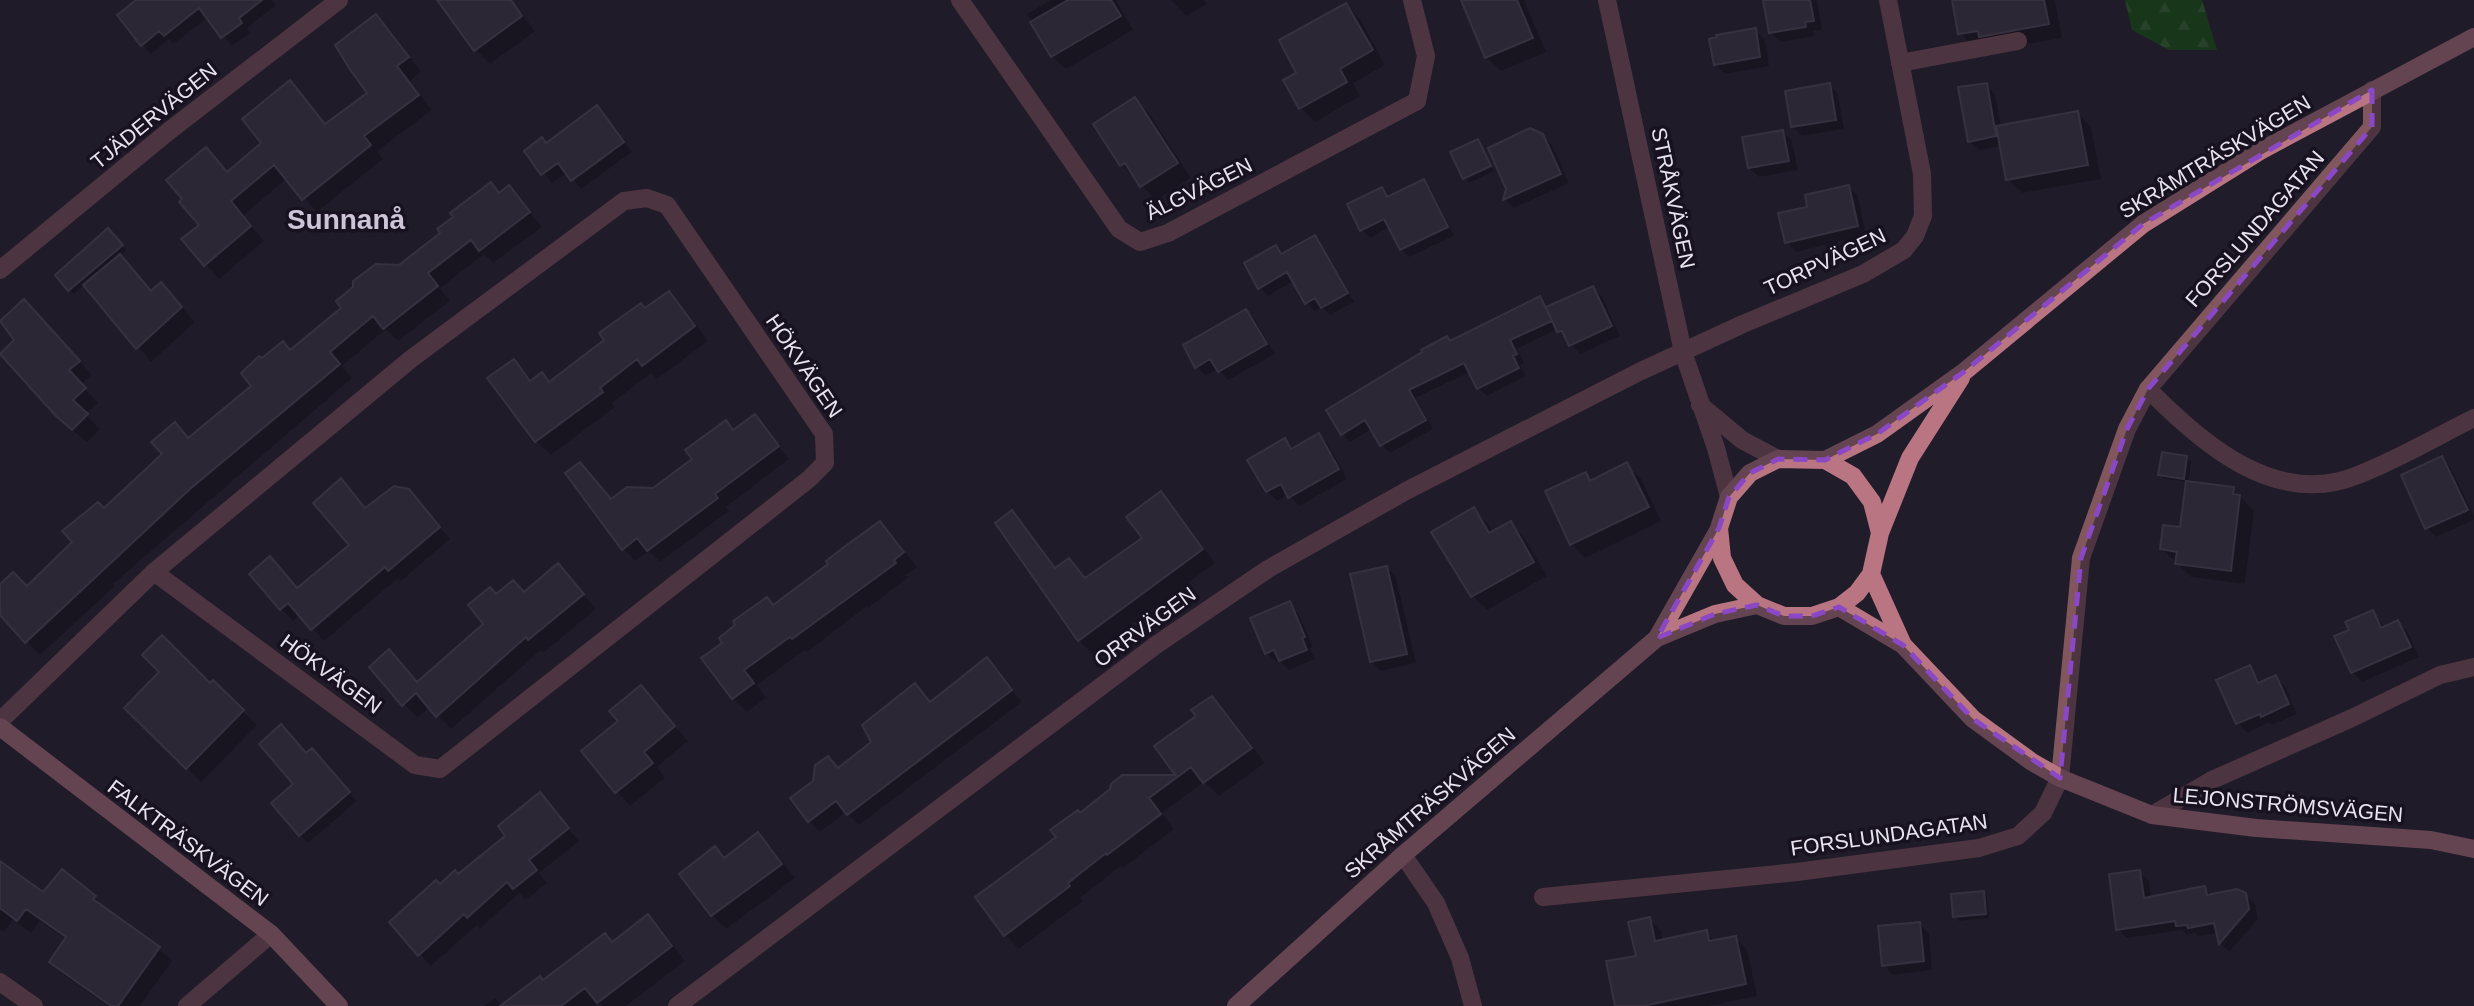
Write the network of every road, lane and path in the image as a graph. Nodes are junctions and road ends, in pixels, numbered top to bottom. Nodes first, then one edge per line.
1 (339, 0) edge
2 (960, 0) edge
3 (1412, 0) edge
4 (1607, 0) edge
5 (1888, 0) edge
6 (2474, 37) edge
7 (2018, 41) dead end
8 (1900, 63) junction
9 (2372, 90) junction
10 (0, 270) edge
11 (1683, 352) junction
12 (1965, 371) junction
13 (2148, 389) junction
14 (1700, 405) junction
15 (2474, 418) edge
16 (1778, 459) junction
17 (1825, 460) junction
18 (1729, 497) junction
19 (1719, 528) junction
20 (1880, 533) junction
21 (154, 572) junction
22 (1871, 574) junction
23 (1757, 605) junction
24 (1839, 607) junction
25 (1657, 638) junction
26 (1903, 645) junction
27 (2474, 667) edge
28 (0, 721) edge
29 (0, 727) edge
30 (2060, 778) junction
31 (2152, 815) junction
32 (2474, 849) edge
33 (1404, 855) junction
34 (1543, 897) dead end
35 (271, 934) junction
36 (0, 982) edge
37 (34, 1006) edge
38 (187, 1006) edge
39 (339, 1006) edge
40 (677, 1006) edge
41 (1236, 1006) edge
42 (1473, 1006) edge

1 - 10 street, TJÄDERVÄGEN
2 - 3 street, ÄLGVÄGEN
4 - 11 street, STRÅKVÄGEN
5 - 8 street, TORPVÄGEN
6 - 9 main road, SKRÅMTRÄSKVÄGEN
7 - 8 street
8 - 11 street, TORPVÄGEN
9 - 12 main road, SKRÅMTRÄSKVÄGEN
9 - 13 street, FORSLUNDAGATAN
11 - 14 street, STRÅKVÄGEN
11 - 40 street, ORRVÄGEN
12 - 17 main road, SKRÅMTRÄSKVÄGEN
12 - 20 main road, SKRÅMTRÄSKVÄGEN
13 - 15 street
13 - 30 street, FORSLUNDAGATAN
14 - 16 street
14 - 18 street, STRÅKVÄGEN
16 - 17 main road
16 - 18 main road
17 - 20 main road
18 - 19 main road
19 - 23 main road
19 - 25 main road, SKRÅMTRÄSKVÄGEN
20 - 22 main road
21 - 21 street, HÖKVÄGEN
21 - 28 street, HÖKVÄGEN
22 - 24 main road
22 - 26 main road, LEJONSTRÖMSVÄGEN
23 - 24 main road
23 - 25 main road, SKRÅMTRÄSKVÄGEN
24 - 26 main road, LEJONSTRÖMSVÄGEN
25 - 33 main road, SKRÅMTRÄSKVÄGEN
26 - 30 main road, LEJONSTRÖMSVÄGEN
27 - 31 street
29 - 35 main road, FALKTRÄSKVÄGEN
30 - 31 main road, LEJONSTRÖMSVÄGEN
30 - 34 street, FORSLUNDAGATAN
31 - 32 main road, LEJONSTRÖMSVÄGEN
33 - 41 main road, SKRÅMTRÄSKVÄGEN
33 - 42 street
35 - 38 street
35 - 39 main road, FALKTRÄSKVÄGEN
36 - 37 street

